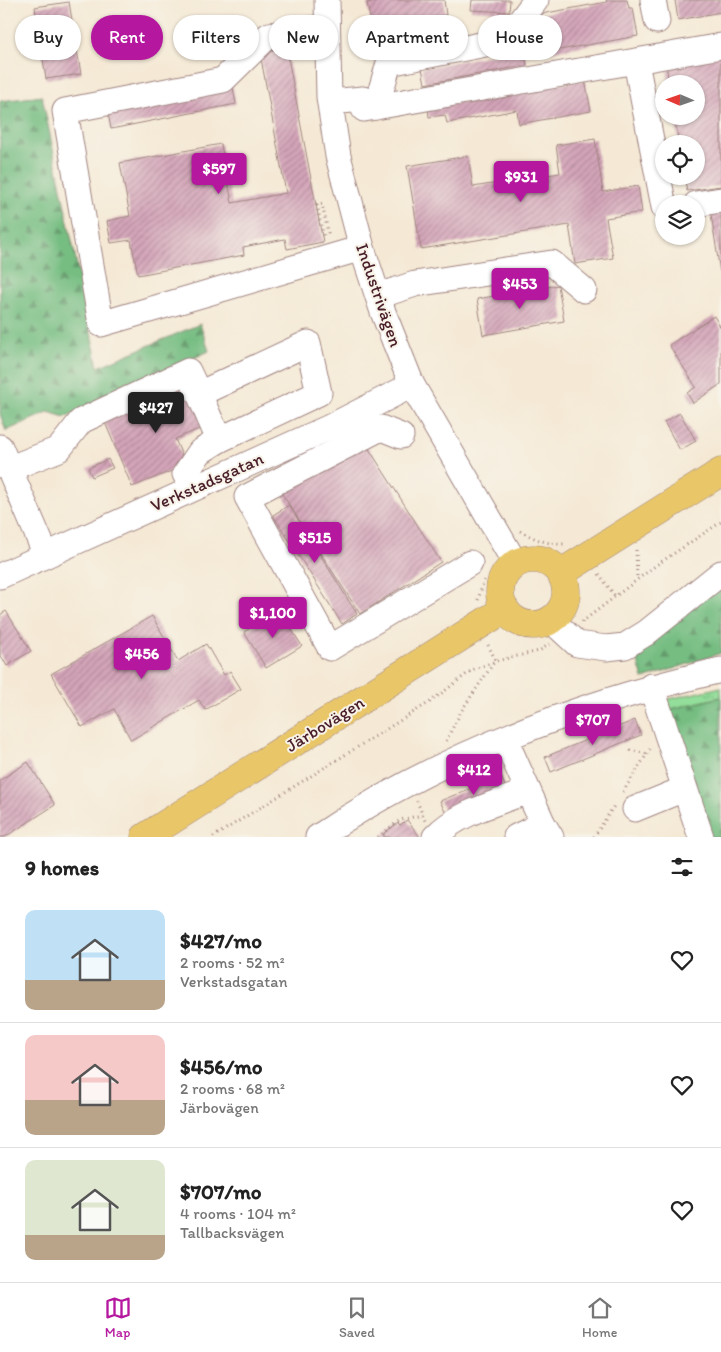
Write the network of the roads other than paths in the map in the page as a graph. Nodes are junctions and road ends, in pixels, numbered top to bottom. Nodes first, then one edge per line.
1 (327, 0) edge
2 (536, 0) edge
3 (326, 15) edge
4 (269, 35) edge
5 (721, 46) edge
6 (328, 60) edge
7 (636, 62) junction
8 (330, 102) junction
9 (376, 107) junction
10 (662, 195) edge
11 (721, 200) edge
12 (705, 203) edge
13 (362, 248) junction
14 (584, 290) dead end
15 (378, 296) junction
16 (412, 385) junction
17 (199, 394) junction
18 (401, 436) dead end
19 (219, 440) junction
20 (266, 456) junction
21 (4, 458) edge
22 (721, 472) edge
23 (279, 481) junction
24 (192, 488) junction
25 (46, 554) junction
26 (470, 563) dead end
27 (515, 563) junction
28 (561, 573) junction
29 (721, 573) edge
30 (0, 576) edge
31 (505, 609) junction
32 (558, 627) junction
33 (721, 670) edge
34 (651, 686) junction
35 (505, 739) junction
36 (684, 790) junction
37 (528, 791) junction
38 (625, 801) road end
39 (430, 830) edge
40 (547, 831) edge
41 (146, 837) edge
42 (318, 837) edge
43 (516, 837) edge
44 (700, 837) edge

1 - 3 street, Industrivägen
2 - 9 street
4 - 13 street
5 - 7 street
6 - 8 street, Industrivägen
7 - 9 street
7 - 10 street
8 - 9 street
8 - 13 street, Industrivägen
11 - 12 street
13 - 15 street, Industrivägen
14 - 15 street
15 - 16 street, Industrivägen
16 - 20 street, Verkstadsgatan
16 - 27 street, Industrivägen
17 - 19 street
17 - 19 street
17 - 21 street
18 - 23 street
19 - 24 street
20 - 23 street
20 - 24 street, Verkstadsgatan
21 - 25 street
22 - 28 main road
23 - 26 street
24 - 25 street, Verkstadsgatan
25 - 30 street, Verkstadsgatan
27 - 28 main road
27 - 31 main road
28 - 32 main road
29 - 32 street
31 - 32 main road
31 - 41 main road, Järbovägen
33 - 34 street
34 - 35 street
34 - 36 street
35 - 37 street
35 - 42 street
36 - 38 street
36 - 44 street
37 - 39 street
37 - 40 street
40 - 43 street

